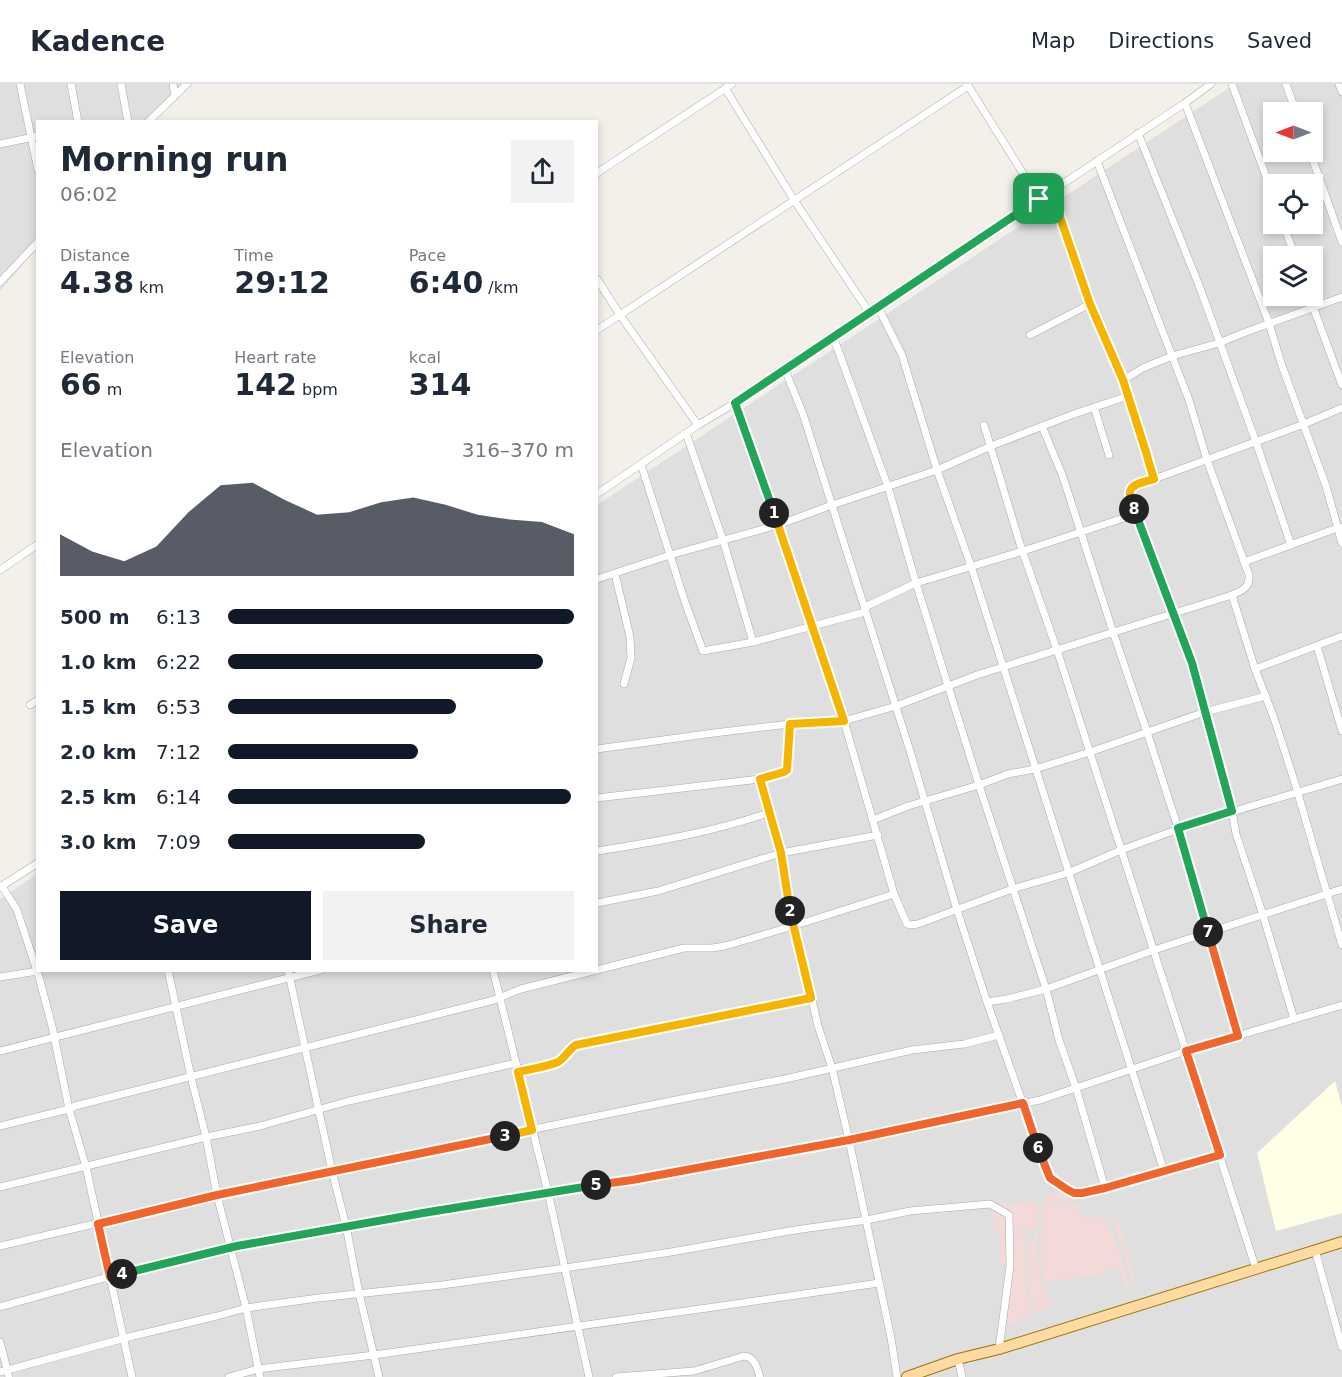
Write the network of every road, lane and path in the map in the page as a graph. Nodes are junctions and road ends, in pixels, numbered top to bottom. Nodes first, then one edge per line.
1 (20, 84) edge
2 (71, 84) edge
3 (121, 84) edge
4 (173, 84) edge
5 (187, 84) edge
6 (1211, 84) edge
7 (1232, 84) edge
8 (1286, 84) edge
9 (1339, 84) edge
10 (967, 85) edge
11 (729, 86) edge
12 (1342, 92) edge
13 (175, 96) junction
14 (1292, 102) edge
15 (1185, 103) junction
16 (78, 120) edge
17 (128, 120) edge
18 (150, 120) edge
19 (1138, 133) junction
20 (34, 137) edge
21 (0, 144) edge
22 (36, 154) edge
23 (1097, 161) junction
24 (1314, 162) edge
25 (598, 173) edge
26 (1265, 174) edge
27 (1051, 191) junction
28 (1039, 199) junction
29 (794, 200) junction
30 (1342, 242) edge
31 (36, 244) edge
32 (0, 281) edge
33 (598, 281) edge
34 (1342, 297) edge
35 (1090, 304) junction
36 (878, 307) junction
37 (1313, 308) junction
38 (869, 312) junction
39 (620, 315) junction
40 (1269, 324) junction
41 (598, 329) edge
42 (1030, 335) dead end
43 (833, 336) junction
44 (1219, 343) junction
45 (1172, 356) junction
46 (785, 370) junction
47 (1123, 380) junction
48 (1342, 385) edge
49 (1128, 396) junction
50 (735, 403) junction
51 (1094, 407) junction
52 (1342, 408) edge
53 (1304, 424) junction
54 (698, 425) junction
55 (984, 425) dead end
56 (1042, 426) junction
57 (686, 434) junction
58 (1256, 442) junction
59 (991, 447) junction
60 (1109, 455) dead end
61 (1207, 460) junction
62 (641, 464) junction
63 (937, 470) junction
64 (1154, 479) junction
65 (888, 487) junction
66 (598, 493) edge
67 (832, 505) junction
68 (1136, 514) junction
69 (778, 525) junction
70 (1340, 527) edge
71 (1081, 532) junction
72 (723, 540) junction
73 (1342, 543) edge
74 (36, 545) edge
75 (1291, 545) junction
76 (1023, 551) junction
77 (670, 555) junction
78 (1244, 562) junction
79 (971, 566) junction
80 (0, 570) edge
81 (615, 574) junction
82 (598, 579) edge
83 (916, 583) junction
84 (1232, 595) junction
85 (865, 612) junction
86 (1173, 613) junction
87 (812, 625) junction
88 (1113, 632) junction
89 (1342, 636) edge
90 (753, 642) junction
91 (1317, 646) junction
92 (1057, 650) junction
93 (1003, 667) junction
94 (1255, 669) junction
95 (624, 684) dead end
96 (948, 685) junction
97 (1266, 696) junction
98 (36, 701) edge
99 (30, 705) dead end
100 (896, 706) junction
101 (1205, 712) junction
102 (844, 721) junction
103 (790, 724) junction
104 (1342, 731) edge
105 (1147, 732) junction
106 (598, 749) edge
107 (1090, 752) junction
108 (1035, 769) junction
109 (760, 779) junction
110 (1342, 779) edge
111 (979, 785) junction
112 (1297, 793) junction
113 (598, 798) edge
114 (926, 801) junction
115 (1232, 811) junction
116 (768, 813) junction
117 (873, 820) junction
118 (1178, 828) junction
119 (878, 835) junction
120 (1120, 850) junction
121 (598, 851) edge
122 (781, 853) junction
123 (36, 863) edge
124 (1068, 873) junction
125 (1, 886) edge
126 (1012, 889) junction
127 (1342, 889) edge
128 (894, 894) junction
129 (1327, 894) junction
130 (598, 903) edge
131 (957, 910) junction
132 (1263, 915) junction
133 (793, 926) junction
134 (1208, 933) junction
135 (1342, 945) edge
136 (1154, 950) junction
137 (36, 963) edge
138 (598, 970) edge
139 (1099, 970) junction
140 (36, 971) edge
141 (39, 972) edge
142 (168, 972) edge
143 (304, 972) edge
144 (493, 972) edge
145 (589, 972) edge
146 (289, 974) edge
147 (0, 977) edge
148 (1046, 989) junction
149 (499, 998) junction
150 (811, 998) junction
151 (987, 1002) junction
152 (1342, 1005) edge
153 (176, 1006) junction
154 (1294, 1019) junction
155 (999, 1035) junction
156 (1238, 1036) junction
157 (54, 1037) junction
158 (304, 1048) junction
159 (0, 1051) edge
160 (1186, 1051) junction
161 (516, 1063) junction
162 (832, 1068) junction
163 (1131, 1070) junction
164 (518, 1072) junction
165 (191, 1077) junction
166 (1076, 1088) junction
167 (1023, 1103) junction
168 (69, 1108) junction
169 (319, 1110) junction
170 (0, 1126) edge
171 (532, 1130) junction
172 (206, 1137) junction
173 (849, 1140) junction
174 (1220, 1155) junction
175 (86, 1167) junction
176 (332, 1171) junction
177 (1164, 1171) junction
178 (0, 1187) edge
179 (1105, 1188) junction
180 (548, 1192) junction
181 (217, 1195) junction
182 (867, 1220) junction
183 (98, 1224) junction
184 (346, 1226) junction
185 (1342, 1242) edge
186 (0, 1246) edge
187 (230, 1247) junction
188 (1315, 1250) junction
189 (565, 1268) junction
190 (1256, 1269) junction
191 (110, 1277) junction
192 (879, 1283) junction
193 (359, 1293) junction
194 (0, 1307) edge
195 (246, 1308) junction
196 (578, 1326) junction
197 (124, 1339) junction
198 (0, 1342) edge
199 (1342, 1347) edge
200 (999, 1349) junction
201 (374, 1355) junction
202 (958, 1359) junction
203 (6, 1373) edge
204 (259, 1373) edge
205 (132, 1377) edge
206 (229, 1377) edge
207 (379, 1377) edge
208 (590, 1377) edge
209 (616, 1377) edge
210 (760, 1377) edge
211 (897, 1377) edge
212 (907, 1377) edge
213 (962, 1377) edge

1 - 20 street
2 - 16 street
3 - 17 street
4 - 13 street
5 - 13 street
6 - 15 street
7 - 26 street
8 - 14 street
9 - 12 street
10 - 28 street
10 - 29 street
11 - 25 street
11 - 29 street
13 - 18 street
15 - 19 street
15 - 40 street
19 - 23 street
19 - 44 street
20 - 21 street
20 - 22 street
23 - 27 street
23 - 45 street
24 - 30 street
27 - 28 street
27 - 35 street
28 - 36 street
29 - 38 street
29 - 39 street
31 - 32 street
33 - 39 street
34 - 37 street
35 - 42 street
35 - 47 street
36 - 38 street
36 - 63 street
37 - 40 street
37 - 48 street
38 - 43 street
39 - 41 street
39 - 54 street
40 - 44 street
40 - 53 street
43 - 46 street
43 - 65 street
44 - 45 street
44 - 58 street
45 - 47 street
45 - 61 street
46 - 50 street
46 - 67 street
47 - 49 street
49 - 51 street
49 - 64 street
50 - 54 street
50 - 69 street
51 - 56 street
51 - 60 street
52 - 53 street
53 - 58 street
53 - 70 street
54 - 57 street
55 - 59 street
56 - 59 street
56 - 71 street
57 - 62 street
57 - 72 street
58 - 61 street
58 - 75 street
59 - 63 street
59 - 76 street
61 - 64 street
61 - 78 street
62 - 66 street
62 - 77 street
63 - 65 street
63 - 79 street
64 - 68 street
65 - 67 street
65 - 83 street
67 - 69 street
67 - 85 street
68 - 71 street
68 - 86 street
69 - 72 street
69 - 87 street
70 - 73 street
70 - 75 street
71 - 76 street
71 - 88 street
72 - 77 street
72 - 90 street
74 - 80 street
75 - 78 street
76 - 79 street
76 - 92 street
77 - 81 street
77 - 90 street
78 - 84 street
79 - 83 street
79 - 93 street
81 - 82 street
81 - 95 street
83 - 85 street
83 - 96 street
84 - 86 street
84 - 94 street
85 - 87 street
85 - 100 street
86 - 88 street
86 - 101 street
87 - 90 street
87 - 102 street
88 - 92 street
88 - 105 street
89 - 91 street
91 - 94 street
91 - 104 street
92 - 93 street
92 - 107 street
93 - 96 street
93 - 108 street
94 - 97 street
96 - 100 street
96 - 111 street
97 - 101 street
97 - 112 street
98 - 99 street
100 - 102 street
100 - 114 street
101 - 105 street
101 - 115 street
102 - 103 street
102 - 117 street
103 - 106 street
103 - 109 street
105 - 107 street
105 - 118 street
107 - 108 street
107 - 120 street
108 - 111 street
108 - 124 street
109 - 113 street
109 - 116 street
110 - 112 street
111 - 114 street
111 - 126 street
112 - 115 street
112 - 129 street
114 - 117 street
114 - 131 street
115 - 118 street
115 - 132 street
116 - 121 street
116 - 122 street
117 - 119 street
118 - 120 street
118 - 134 street
119 - 122 street
119 - 128 street
120 - 124 street
120 - 136 street
122 - 130 street
122 - 133 street
123 - 125 street
124 - 126 street
124 - 139 street
125 - 137 street
126 - 131 street
126 - 148 street
127 - 129 street
128 - 131 street
128 - 133 street
129 - 132 street
129 - 135 street
131 - 151 street
132 - 134 street
132 - 154 street
133 - 138 street
133 - 150 street
134 - 136 street
134 - 156 street
136 - 139 street
136 - 160 street
139 - 148 street
139 - 163 street
140 - 147 street
141 - 157 street
142 - 153 street
143 - 146 street
144 - 149 street
145 - 149 street
146 - 153 street
146 - 158 street
148 - 151 street
148 - 166 street
149 - 158 street
149 - 161 street
150 - 162 street
150 - 164 street
151 - 155 street
152 - 154 street
153 - 157 street
153 - 165 street
154 - 156 street
155 - 162 street
155 - 167 street
156 - 160 street
157 - 159 street
157 - 168 street
158 - 165 street
158 - 169 street
160 - 163 street
160 - 174 street
161 - 164 street
161 - 169 street
162 - 171 street
162 - 173 street
163 - 166 street
163 - 177 street
164 - 171 street
165 - 168 street
165 - 172 street
166 - 167 street
166 - 179 street
167 - 173 street
167 - 179 street
168 - 170 street
168 - 175 street
169 - 172 street
169 - 176 street
171 - 176 street
171 - 180 street
172 - 175 street
172 - 181 street
173 - 180 street
173 - 182 street
174 - 177 street
174 - 190 street
175 - 178 street
175 - 183 street
176 - 181 street
176 - 184 street
177 - 179 street
180 - 184 street
180 - 189 street
181 - 183 street
181 - 187 street
182 - 189 street
182 - 192 street
182 - 200 street
183 - 186 street
183 - 191 street
184 - 187 street
184 - 193 street
185 - 188 main road
187 - 191 street
187 - 195 street
188 - 190 main road
188 - 199 street
189 - 193 street
189 - 196 street
190 - 200 main road
191 - 194 street
191 - 197 street
192 - 196 street
192 - 211 street
193 - 195 street
193 - 201 street
195 - 197 street
195 - 204 street
196 - 201 street
196 - 208 street
197 - 203 street
197 - 205 street
198 - 203 street
200 - 202 main road
201 - 204 street
201 - 207 street
202 - 212 main road
202 - 213 street
204 - 206 street
209 - 210 street

